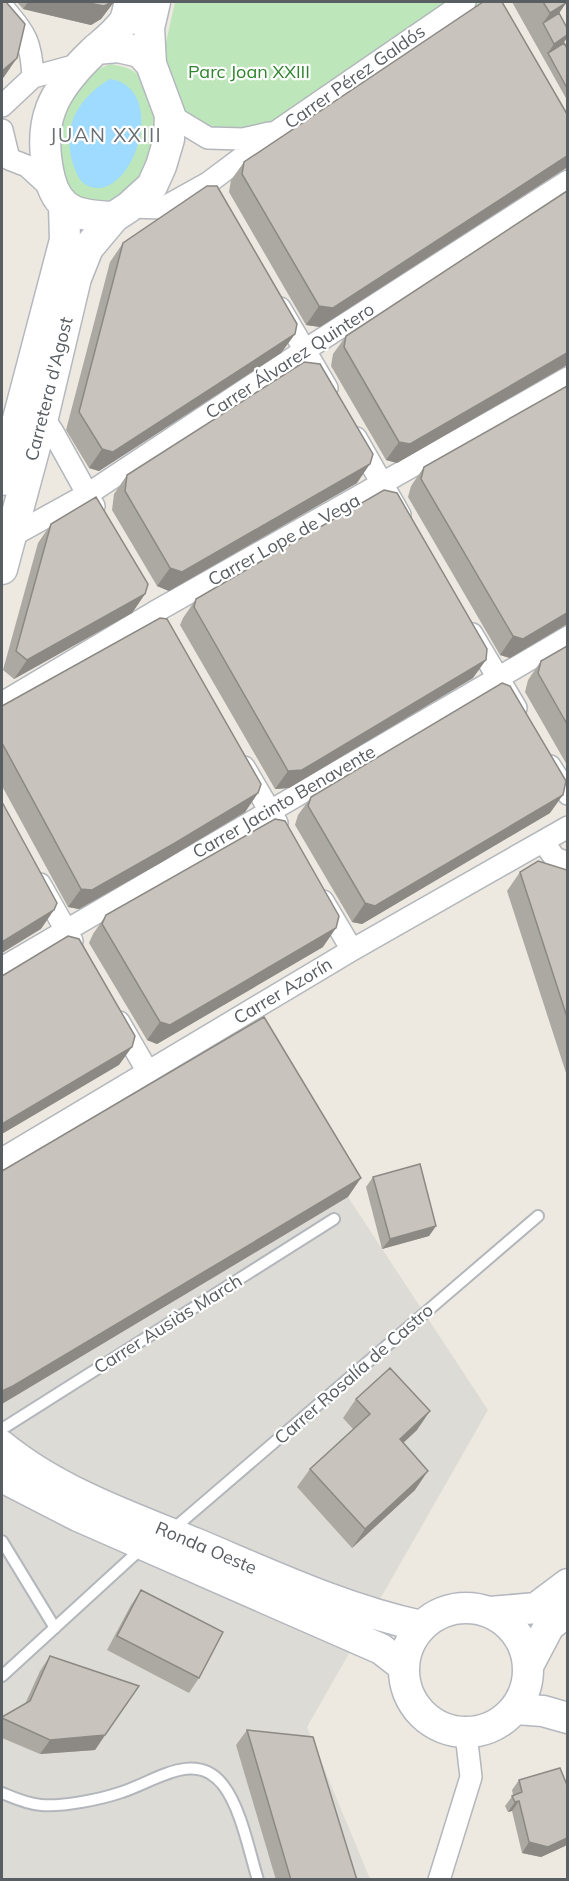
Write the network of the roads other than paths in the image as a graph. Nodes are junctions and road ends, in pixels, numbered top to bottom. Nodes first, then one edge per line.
1 (130, 2) edge
2 (155, 2) edge
3 (465, 2) edge
4 (2, 6) edge
5 (88, 56) junction
6 (151, 64) junction
7 (33, 78) junction
8 (4, 104) edge
9 (170, 115) junction
10 (2, 128) edge
11 (276, 132) junction
12 (5, 158) edge
13 (567, 181) edge
14 (208, 183) junction
15 (59, 198) junction
16 (219, 203) edge
17 (122, 212) junction
18 (271, 291) edge
19 (305, 350) junction
20 (567, 378) edge
21 (335, 402) edge
22 (43, 417) junction
23 (346, 422) edge
24 (2, 480) edge
25 (382, 484) junction
26 (87, 494) junction
27 (105, 525) edge
28 (412, 535) edge
29 (10, 537) junction
30 (2, 569) edge
31 (149, 606) junction
32 (461, 616) edge
33 (165, 633) edge
34 (567, 637) edge
35 (498, 677) junction
36 (2, 704) edge
37 (527, 726) edge
38 (538, 745) edge
39 (235, 751) edge
40 (567, 794) edge
41 (270, 811) junction
42 (567, 827) edge
43 (287, 841) edge
44 (543, 842) junction
45 (567, 863) edge
46 (31, 868) edge
47 (311, 880) edge
48 (66, 930) junction
49 (352, 950) junction
50 (83, 960) edge
51 (2, 968) edge
52 (111, 1009) edge
53 (148, 1072) junction
54 (2, 1159) edge
55 (538, 1216) dead end
56 (334, 1219) dead end
57 (2, 1429) edge
58 (2, 1446) edge
59 (2, 1477) edge
60 (156, 1539) junction
61 (2, 1540) edge
62 (567, 1584) edge
63 (567, 1611) edge
64 (490, 1612) junction
65 (421, 1626) junction
66 (55, 1628) junction
67 (403, 1666) junction
68 (528, 1672) junction
69 (2, 1676) edge
70 (516, 1709) junction
71 (567, 1713) edge
72 (567, 1718) edge
73 (466, 1734) junction
74 (2, 1793) edge
75 (258, 1880) edge
76 (439, 1880) edge

1 - 5 main road
2 - 6 main road
3 - 11 street, Carrer Pérez Galdós
4 - 7 street
5 - 6 main road
5 - 7 street
5 - 15 main road
6 - 9 main road
7 - 8 street
8 - 10 street
9 - 11 street, Carrer Pérez Galdós
9 - 17 main road
10 - 12 street
11 - 14 street, Carrer Pérez Galdós
12 - 15 street
13 - 19 street, Carrer Álvarez Quintero
14 - 16 street
14 - 17 street, Carrer Pérez Galdós
15 - 17 main road
15 - 24 main road, Carretera d'Agost
17 - 22 main road, Carretera d'Agost
18 - 19 street
19 - 21 street
19 - 26 street, Carrer Álvarez Quintero
20 - 25 street, Carrer Lope de Vega
22 - 26 street
22 - 29 main road, Carretera d'Agost
23 - 25 street
25 - 28 street
25 - 31 street, Carrer Lope de Vega
26 - 27 street
26 - 29 street, Carrer Álvarez Quintero
29 - 30 main road, Carretera d'Agost
31 - 33 street
31 - 36 street, Carrer Lope de Vega
32 - 35 street
34 - 35 street, Carrer Jacinto Benavente
35 - 37 street
35 - 41 street, Carrer Jacinto Benavente
38 - 40 street
39 - 41 street
41 - 43 street
41 - 48 street, Carrer Jacinto Benavente
42 - 44 street, Carrer Azorín
44 - 45 street
44 - 49 street, Carrer Azorín
46 - 48 street
47 - 49 street
48 - 50 street
48 - 51 street, Carrer Jacinto Benavente
49 - 53 street, Carrer Azorín
52 - 53 street
53 - 54 street, Carrer Azorín
55 - 60 lane, Carrer Rosalía de Castro
56 - 57 lane, Carrer Ausiàs March
58 - 60 main road, Ronda Oeste
59 - 60 main road, Ronda Oeste
60 - 65 main road, Ronda Oeste
60 - 66 lane, Carrer Rosalía de Castro
60 - 67 main road, Ronda Oeste
61 - 66 lane
62 - 64 main road
63 - 68 main road
64 - 65 main road
64 - 68 main road
65 - 67 main road
66 - 69 lane, Carrer Rosalía de Castro
67 - 73 main road
68 - 70 main road
68 - 71 main road
70 - 72 main road
70 - 73 main road
73 - 76 street
74 - 75 lane

